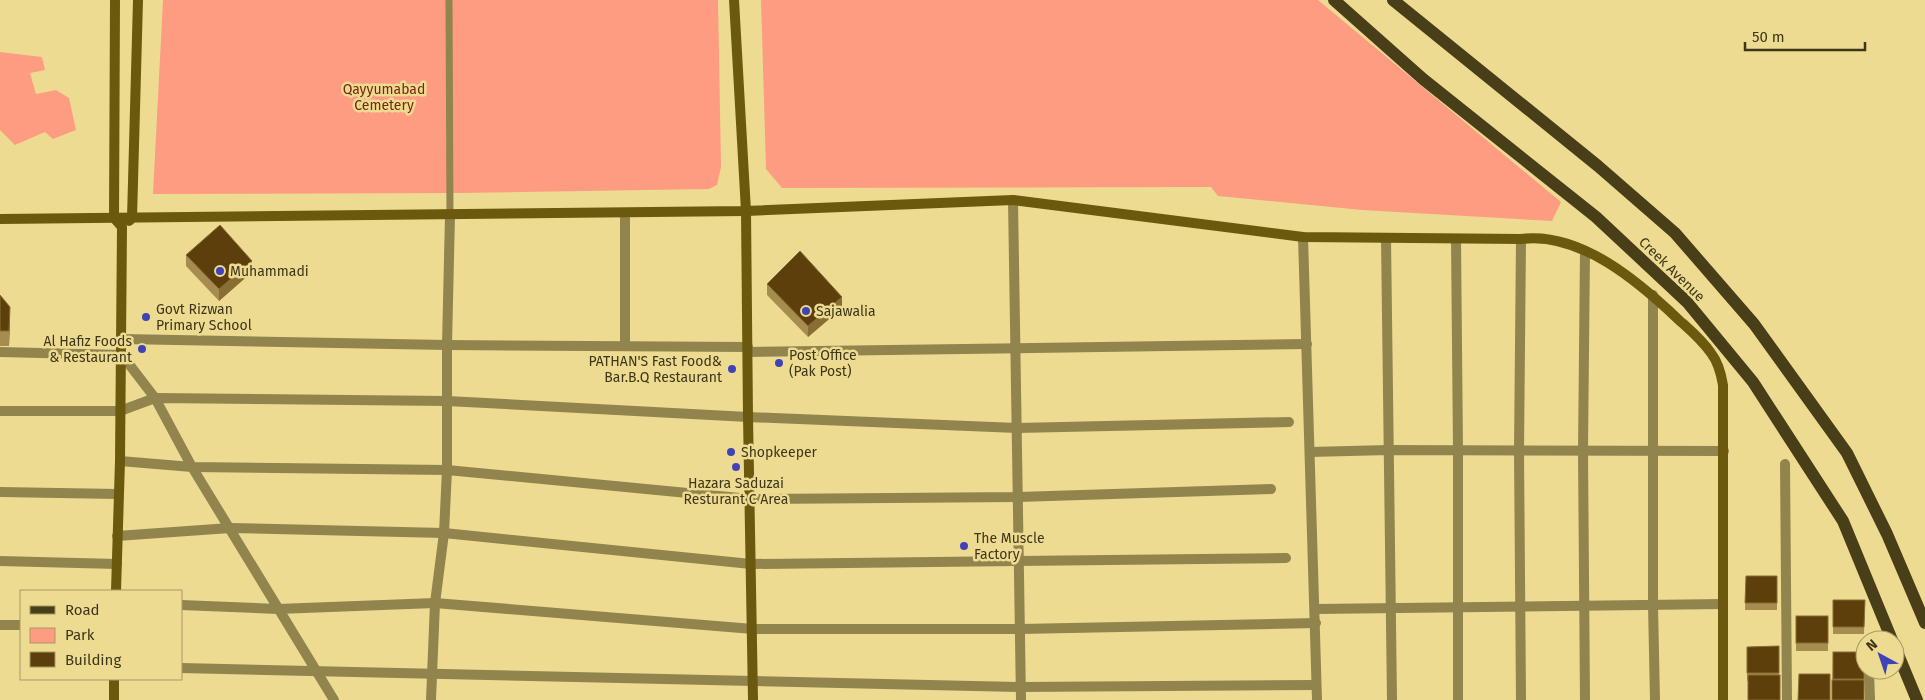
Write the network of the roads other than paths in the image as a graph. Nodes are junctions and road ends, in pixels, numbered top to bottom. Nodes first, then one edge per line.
1 (115, 0) edge
2 (138, 0) edge
3 (449, 0) edge
4 (734, 0) edge
5 (1334, 0) edge
6 (1393, 0) edge
7 (1013, 200) junction
8 (746, 211) junction
9 (625, 213) junction
10 (450, 215) junction
11 (114, 218) junction
12 (132, 218) junction
13 (0, 219) edge
14 (122, 227) junction
15 (1303, 237) junction
16 (1386, 238) junction
17 (1456, 239) junction
18 (1521, 239) junction
19 (1585, 251) junction
20 (1654, 295) junction
21 (122, 339) junction
22 (1306, 344) junction
23 (447, 345) junction
24 (625, 346) junction
25 (748, 349) junction
26 (1016, 349) junction
27 (0, 352) edge
28 (122, 354) junction
29 (155, 398) junction
30 (447, 401) junction
31 (0, 411) edge
32 (120, 411) junction
33 (748, 417) junction
34 (1289, 422) dead end
35 (1017, 428) junction
36 (1388, 450) junction
37 (1458, 450) junction
38 (1520, 451) junction
39 (1583, 451) junction
40 (1653, 451) junction
41 (1724, 451) junction
42 (1310, 452) junction
43 (120, 461) junction
44 (1785, 464) dead end
45 (192, 467) junction
46 (447, 470) junction
47 (1271, 489) dead end
48 (0, 492) edge
49 (118, 494) junction
50 (1018, 498) junction
51 (750, 499) junction
52 (230, 528) junction
53 (444, 533) junction
54 (118, 536) junction
55 (1286, 558) dead end
56 (0, 561) edge
57 (1019, 561) junction
58 (117, 564) junction
59 (751, 564) junction
60 (116, 590) edge
61 (435, 603) junction
62 (1722, 604) junction
63 (182, 605) edge
64 (1585, 605) junction
65 (1653, 605) junction
66 (1457, 606) junction
67 (1520, 606) junction
68 (1390, 607) junction
69 (1316, 608) junction
70 (278, 609) junction
71 (1925, 623) edge
72 (1316, 624) junction
73 (0, 625) edge
74 (20, 625) edge
75 (1020, 629) junction
76 (753, 630) junction
77 (1888, 630) edge
78 (182, 668) edge
79 (1905, 671) edge
80 (316, 672) junction
81 (432, 674) junction
82 (114, 680) edge
83 (1869, 680) edge
84 (754, 681) junction
85 (1316, 685) junction
86 (1021, 687) junction
87 (114, 700) edge
88 (334, 700) edge
89 (431, 700) edge
90 (754, 700) edge
91 (1021, 700) edge
92 (1317, 700) edge
93 (1392, 700) edge
94 (1458, 700) edge
95 (1522, 700) edge
96 (1585, 700) edge
97 (1655, 700) edge
98 (1723, 700) edge
99 (1787, 700) edge
100 (1870, 700) edge
101 (1917, 700) edge

1 - 11 street
2 - 12 street
3 - 10 lane
4 - 8 street
5 - 77 main road, Creek Avenue
6 - 71 main road, Creek Avenue
7 - 8 street
7 - 15 street
7 - 26 street
8 - 9 street
8 - 25 street
9 - 10 street
9 - 24 street
10 - 12 street
10 - 23 street
11 - 12 street
11 - 13 street
11 - 14 street
12 - 14 street
14 - 21 street
15 - 16 street
15 - 22 street
16 - 17 street
16 - 36 street
17 - 18 street
17 - 37 street
18 - 19 street
18 - 38 street
19 - 20 street
19 - 39 street
20 - 40 street
20 - 41 street
21 - 23 street
21 - 28 street
22 - 26 street
22 - 42 street
23 - 24 street
23 - 30 street
24 - 25 street
25 - 26 street
25 - 33 street
26 - 35 street
27 - 28 street
28 - 29 street
28 - 32 street
29 - 30 street
29 - 32 street
29 - 45 street
30 - 33 street
30 - 46 street
31 - 32 street
32 - 43 street
33 - 35 street
33 - 51 street
34 - 35 street
35 - 50 street
36 - 37 street
36 - 42 street
36 - 68 street
37 - 38 street
37 - 66 street
38 - 39 street
38 - 67 street
39 - 40 street
39 - 64 street
40 - 41 street
40 - 65 street
41 - 62 street
42 - 69 street
43 - 45 street
43 - 49 street
44 - 99 street
45 - 46 street
45 - 52 street
46 - 51 street
46 - 53 street
47 - 50 street
48 - 49 street
49 - 54 street
50 - 51 street
50 - 57 street
51 - 59 street
52 - 53 street
52 - 54 street
52 - 70 street
53 - 59 street
53 - 61 street
54 - 58 street
55 - 57 street
56 - 58 street
57 - 59 street
57 - 75 street
58 - 60 street
59 - 76 street
61 - 70 street
61 - 76 street
61 - 81 street
62 - 65 street
62 - 98 street
63 - 70 street
64 - 65 street
64 - 67 street
64 - 96 street
65 - 97 street
66 - 67 street
66 - 68 street
66 - 94 street
67 - 95 street
68 - 69 street
68 - 93 street
69 - 72 street
70 - 80 street
72 - 75 street
72 - 85 street
73 - 74 street
75 - 76 street
75 - 86 street
76 - 84 street
78 - 80 street
79 - 101 main road
80 - 81 street
80 - 88 street
81 - 84 street
81 - 89 street
82 - 87 street
83 - 100 street
84 - 86 street
84 - 90 street
85 - 86 street
85 - 92 street
86 - 91 street

